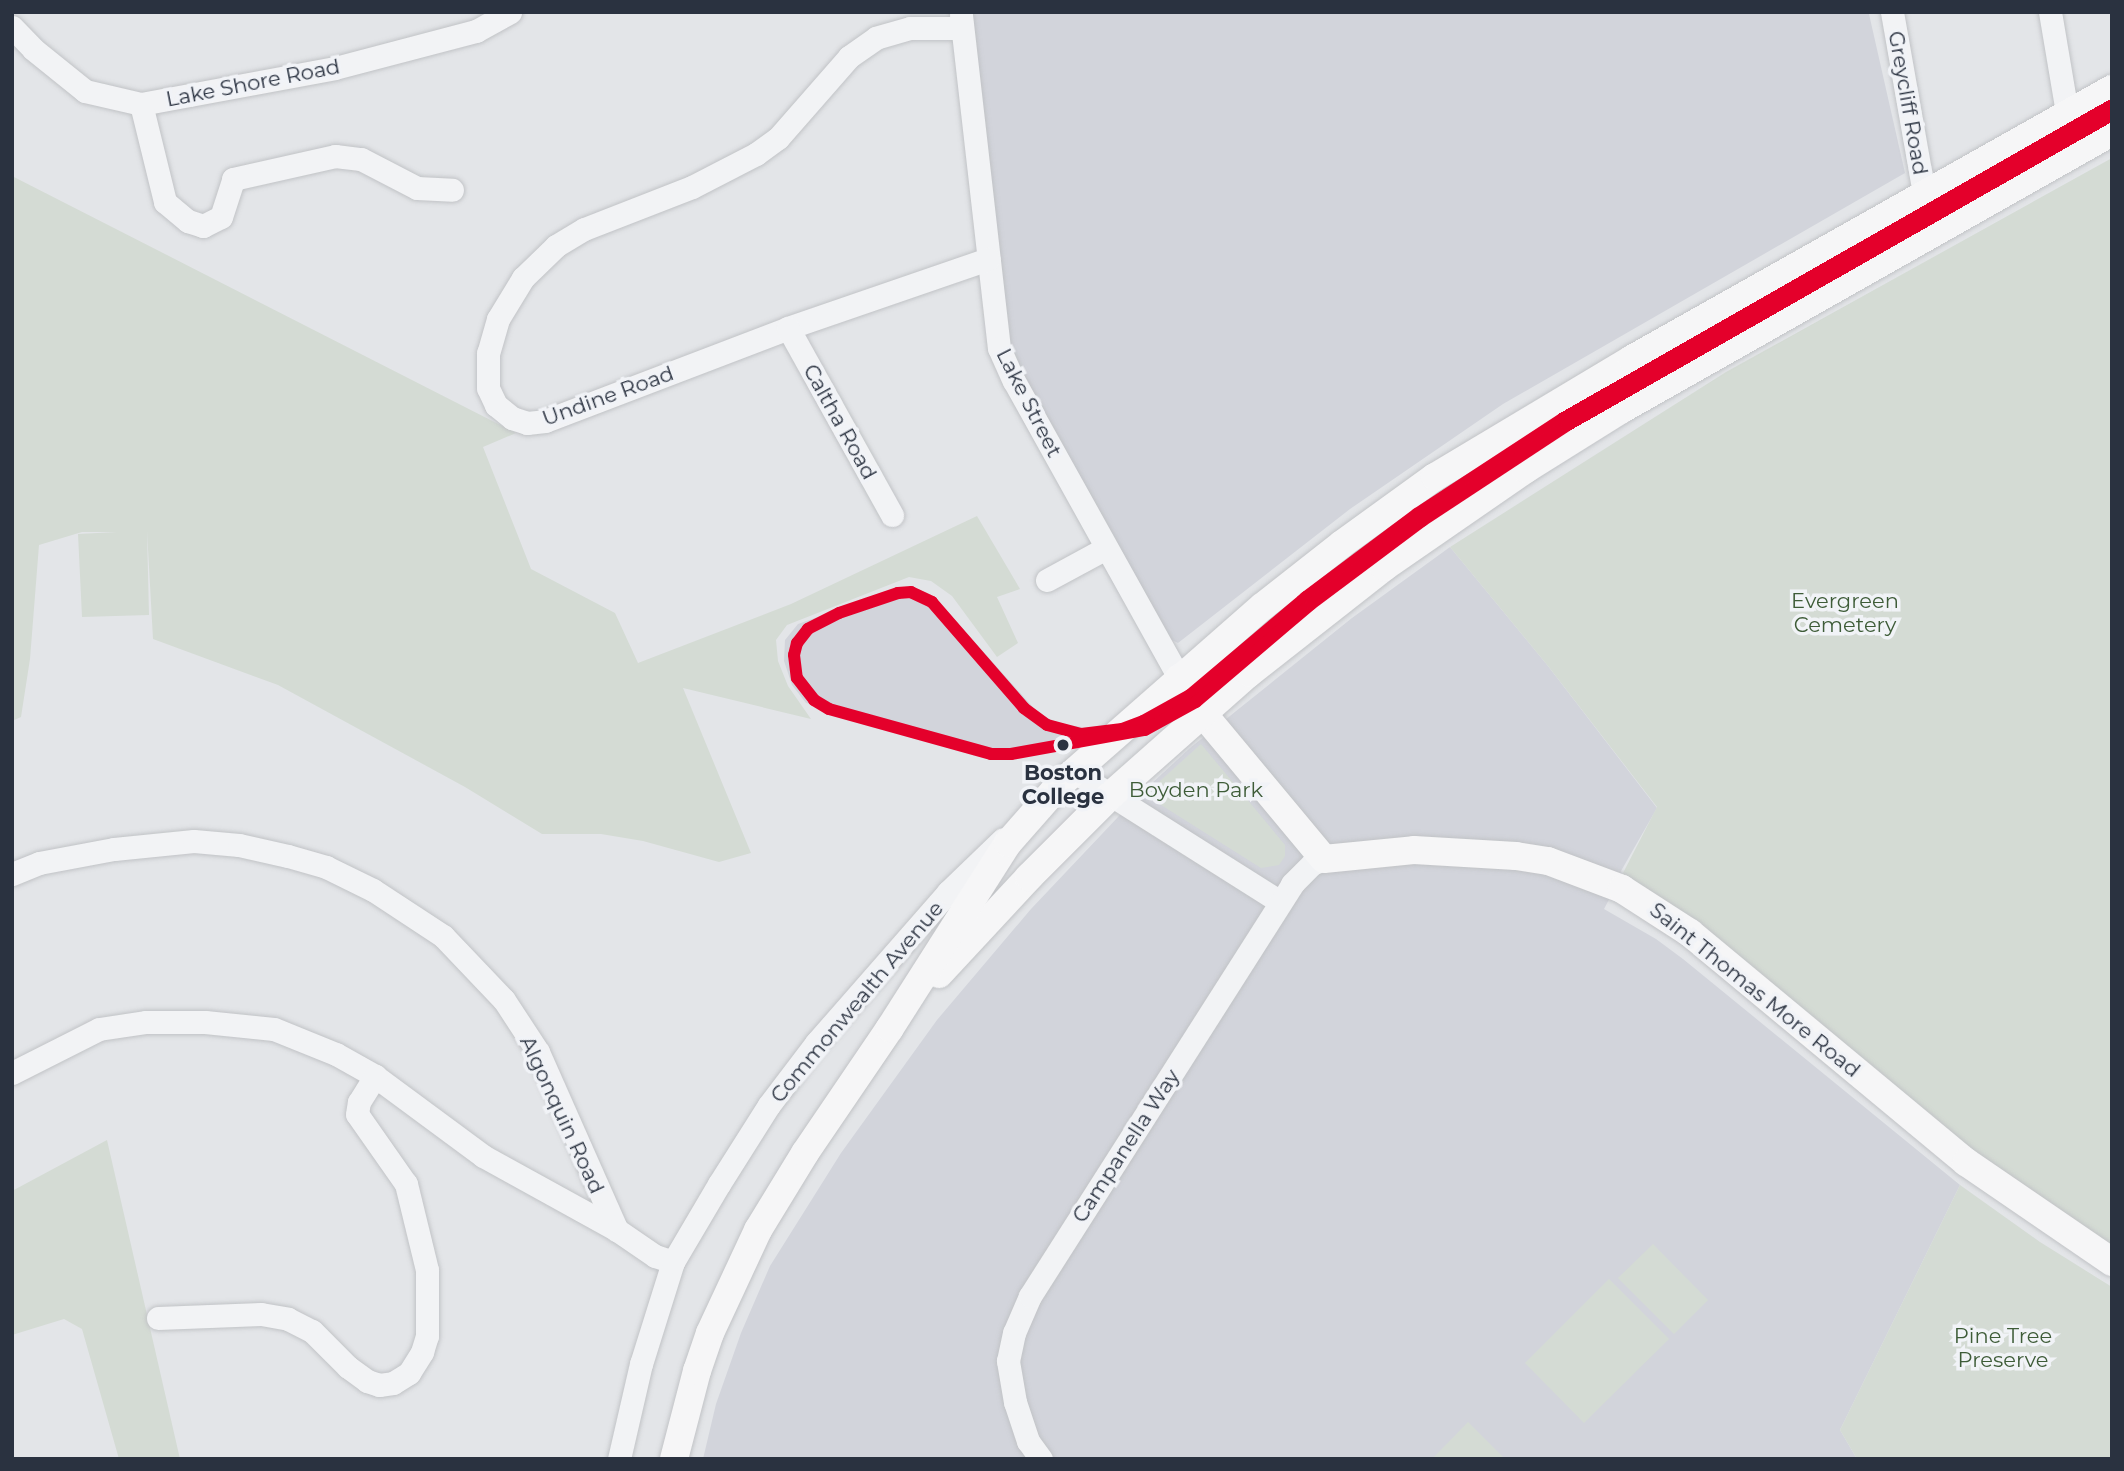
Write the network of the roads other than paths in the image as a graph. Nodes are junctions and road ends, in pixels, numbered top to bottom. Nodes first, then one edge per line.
1 (510, 12) edge
2 (1892, 12) edge
3 (2050, 12) edge
4 (961, 20) edge
5 (12, 27) edge
6 (2112, 89) edge
7 (141, 104) junction
8 (2067, 112) junction
9 (2112, 132) edge
10 (1993, 154) junction
11 (2013, 187) junction
12 (452, 190) dead end
13 (1924, 194) junction
14 (988, 259) junction
15 (788, 328) junction
16 (892, 515) dead end
17 (1106, 548) junction
18 (1047, 580) dead end
19 (1179, 678) junction
20 (1205, 715) junction
21 (1073, 771) junction
22 (1111, 795) junction
23 (1041, 803) junction
24 (1324, 859) junction
25 (12, 874) edge
26 (1280, 902) junction
27 (890, 1028) junction
28 (12, 1073) edge
29 (375, 1076) junction
30 (617, 1230) junction
31 (673, 1262) junction
32 (2112, 1262) edge
33 (158, 1318) dead end
34 (619, 1459) edge
35 (674, 1459) edge
36 (1041, 1459) edge

1 - 7 street, Lake Shore Road
2 - 13 street, Greycliff Road
3 - 8 street
4 - 14 street, Lake Street
4 - 15 street, Undine Road
5 - 7 street, Lake Shore Road
6 - 8 main road, Commonwealth Avenue
7 - 12 street
8 - 10 main road, Commonwealth Avenue
9 - 11 main road, Commonwealth Avenue
10 - 11 main road
10 - 13 main road, Commonwealth Avenue
11 - 20 main road, Commonwealth Avenue
13 - 19 main road, Commonwealth Avenue
14 - 15 street, Undine Road
14 - 17 street, Lake Street
15 - 16 street, Caltha Road
17 - 18 street
17 - 19 street, Lake Street
19 - 20 main road, Lake Street
19 - 21 main road, Commonwealth Avenue
20 - 22 main road, Commonwealth Avenue
20 - 24 main road
21 - 22 street
21 - 23 main road, Commonwealth Avenue
22 - 26 street
22 - 27 main road, Commonwealth Avenue
23 - 27 main road, Commonwealth Avenue
23 - 31 street, Commonwealth Avenue
24 - 26 street, Campanella Way
24 - 32 main road, Saint Thomas More Road
25 - 30 street, Algonquin Road
26 - 36 street, Campanella Way
27 - 35 main road, Commonwealth Avenue
28 - 29 street
29 - 30 street
29 - 33 street
30 - 31 street
31 - 34 street, Commonwealth Avenue

